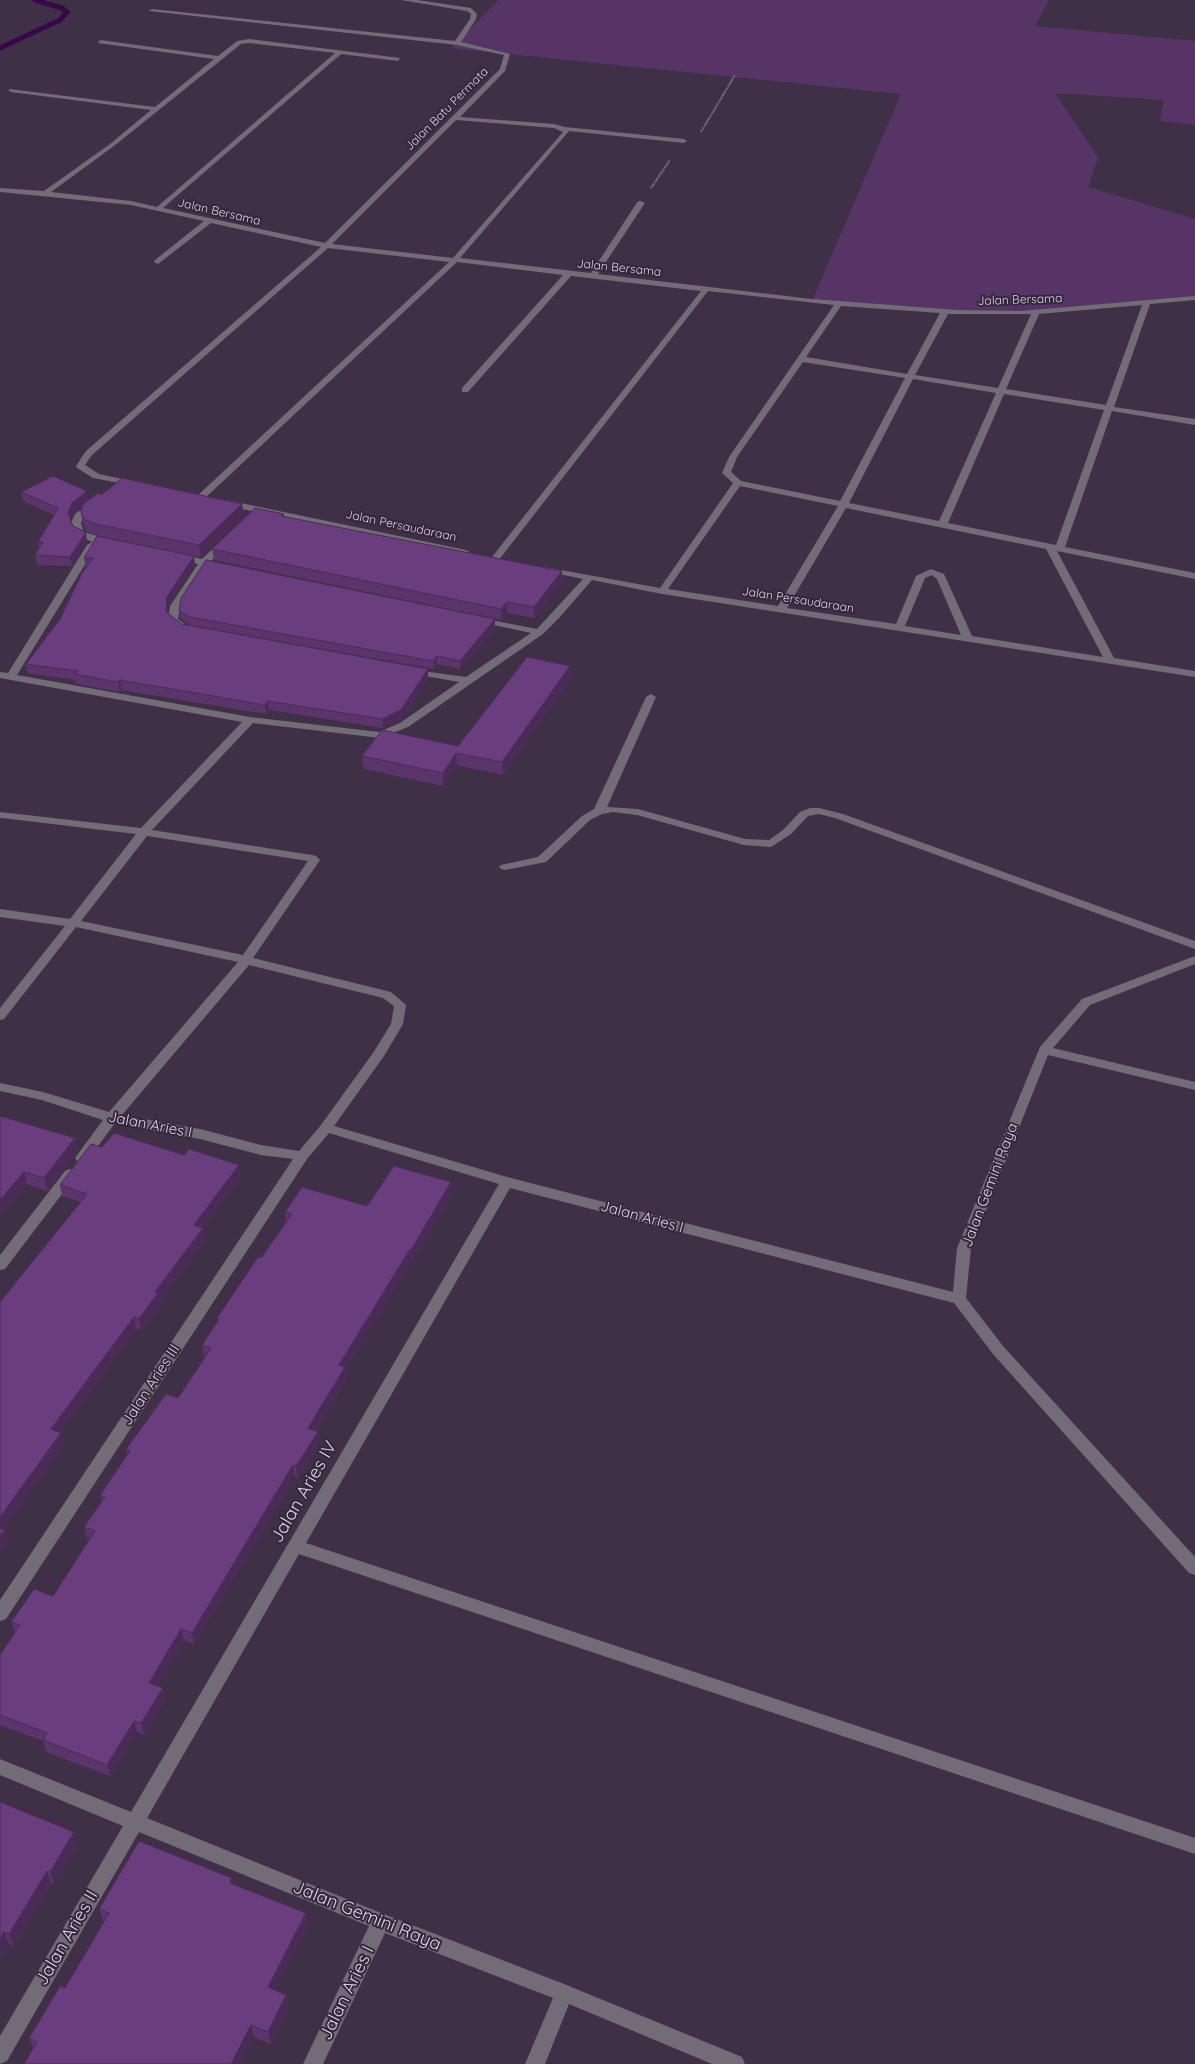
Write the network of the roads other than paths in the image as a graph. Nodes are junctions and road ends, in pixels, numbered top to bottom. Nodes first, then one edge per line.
1 (404, 0) edge
2 (152, 11) dead end
3 (100, 42) dead end
4 (457, 43) junction
5 (340, 52) junction
6 (219, 58) junction
7 (398, 59) dead end
8 (11, 90) dead end
9 (156, 109) junction
10 (454, 118) junction
11 (565, 129) junction
12 (684, 140) road end
13 (0, 190) edge
14 (45, 193) junction
15 (641, 203) road end
16 (158, 210) junction
17 (208, 222) junction
18 (326, 246) junction
19 (454, 261) junction
20 (158, 262) dead end
21 (568, 274) junction
22 (592, 276) junction
23 (706, 289) junction
24 (1195, 298) edge
25 (1147, 302) junction
26 (838, 303) junction
27 (945, 311) junction
28 (1036, 312) junction
29 (800, 359) junction
30 (910, 376) junction
31 (465, 390) dead end
32 (1001, 391) junction
33 (1110, 408) junction
34 (1195, 422) edge
35 (120, 482) junction
36 (738, 483) junction
37 (147, 487) edge
38 (843, 505) junction
39 (942, 525) junction
40 (231, 536) edge
41 (95, 540) junction
42 (122, 546) edge
43 (1055, 548) junction
44 (167, 555) edge
45 (204, 562) junction
46 (232, 568) edge
47 (542, 568) edge
48 (1195, 576) edge
49 (588, 578) junction
50 (662, 591) junction
51 (781, 610) junction
52 (472, 618) edge
53 (899, 628) junction
54 (197, 631) edge
55 (539, 632) junction
56 (968, 639) junction
57 (1110, 660) junction
58 (401, 668) edge
59 (1195, 674) edge
60 (0, 675) edge
61 (11, 677) junction
62 (469, 681) junction
63 (651, 697) dead end
64 (250, 720) junction
65 (599, 811) junction
66 (2, 815) dead end
67 (144, 832) junction
68 (505, 867) dead end
69 (0, 913) edge
70 (73, 923) junction
71 (1195, 945) edge
72 (246, 960) junction
73 (1195, 960) edge
74 (0, 1016) edge
75 (1044, 1050) junction
76 (1195, 1086) edge
77 (0, 1087) edge
78 (112, 1118) junction
79 (326, 1128) junction
80 (302, 1156) junction
81 (507, 1182) junction
82 (0, 1265) edge
83 (959, 1299) junction
84 (295, 1546) junction
85 (1195, 1568) edge
86 (0, 1614) edge
87 (0, 1767) edge
88 (135, 1822) junction
89 (1195, 1846) edge
90 (381, 1922) junction
91 (564, 1993) junction
92 (0, 2054) edge
93 (313, 2064) edge
94 (535, 2064) edge
95 (735, 2064) edge

1 - 4 street
2 - 4 street
3 - 6 street
4 - 10 street, Jalan Batu Permata
5 - 6 street
5 - 7 street
5 - 16 street
6 - 9 street
8 - 9 street
9 - 14 street
10 - 11 street
10 - 18 street, Jalan Batu Permata
11 - 12 street
11 - 19 street
13 - 14 street, Jalan Bersama
14 - 16 street, Jalan Bersama
15 - 22 street
16 - 17 street, Jalan Bersama
17 - 18 street, Jalan Bersama
17 - 20 street
18 - 19 street, Jalan Bersama
18 - 35 street
19 - 21 street, Jalan Bersama
19 - 23 street, Jalan Persaudaraan
21 - 22 street, Jalan Bersama
21 - 31 street
22 - 23 street, Jalan Bersama
23 - 26 street, Jalan Bersama
24 - 25 street, Jalan Bersama
25 - 28 street, Jalan Bersama
25 - 33 street
26 - 27 street, Jalan Bersama
26 - 29 street
27 - 28 street, Jalan Bersama
27 - 30 street
28 - 32 street
29 - 30 street
29 - 36 street
30 - 32 street
30 - 38 street
32 - 33 street
32 - 39 street
33 - 34 street
33 - 43 street
35 - 37 street
35 - 41 street
36 - 38 street
36 - 50 street
38 - 39 street
38 - 51 street
39 - 43 street
40 - 45 street
41 - 42 street
41 - 61 street
43 - 48 street
43 - 57 street
44 - 45 street
45 - 46 street
45 - 54 street
47 - 49 street, Jalan Persaudaraan
49 - 50 street, Jalan Persaudaraan
49 - 55 street
50 - 51 street, Jalan Persaudaraan
51 - 53 street, Jalan Persaudaraan
52 - 55 street
53 - 56 street, Jalan Persaudaraan
53 - 56 street
55 - 62 street
56 - 57 street, Jalan Persaudaraan
57 - 59 street, Jalan Persaudaraan
58 - 62 street
60 - 61 street
61 - 64 street
62 - 64 street
63 - 65 street
64 - 67 street
65 - 68 street
65 - 71 street
66 - 67 street
67 - 70 street
67 - 72 street
69 - 70 street
70 - 72 street
70 - 74 street
72 - 78 street
72 - 79 street, Jalan Aries III
73 - 75 street, Jalan Gemini Raya
75 - 76 street
75 - 83 street, Jalan Gemini Raya
77 - 78 street, Jalan Aries I
78 - 80 street, Jalan Aries I
78 - 82 street
79 - 80 street, Jalan Aries III
79 - 81 street, Jalan Aries I
80 - 86 street, Jalan Aries III
81 - 83 street, Jalan Aries I
81 - 84 street, Jalan Aries IV
83 - 85 street
84 - 88 street, Jalan Aries IV
84 - 89 street
87 - 88 street, Jalan Gemini Raya
88 - 90 street, Jalan Gemini Raya
88 - 92 street, Jalan Aries II
90 - 91 street, Jalan Gemini Raya
90 - 93 street, Jalan Aries I
91 - 94 street
91 - 95 street, Jalan Gemini Raya

